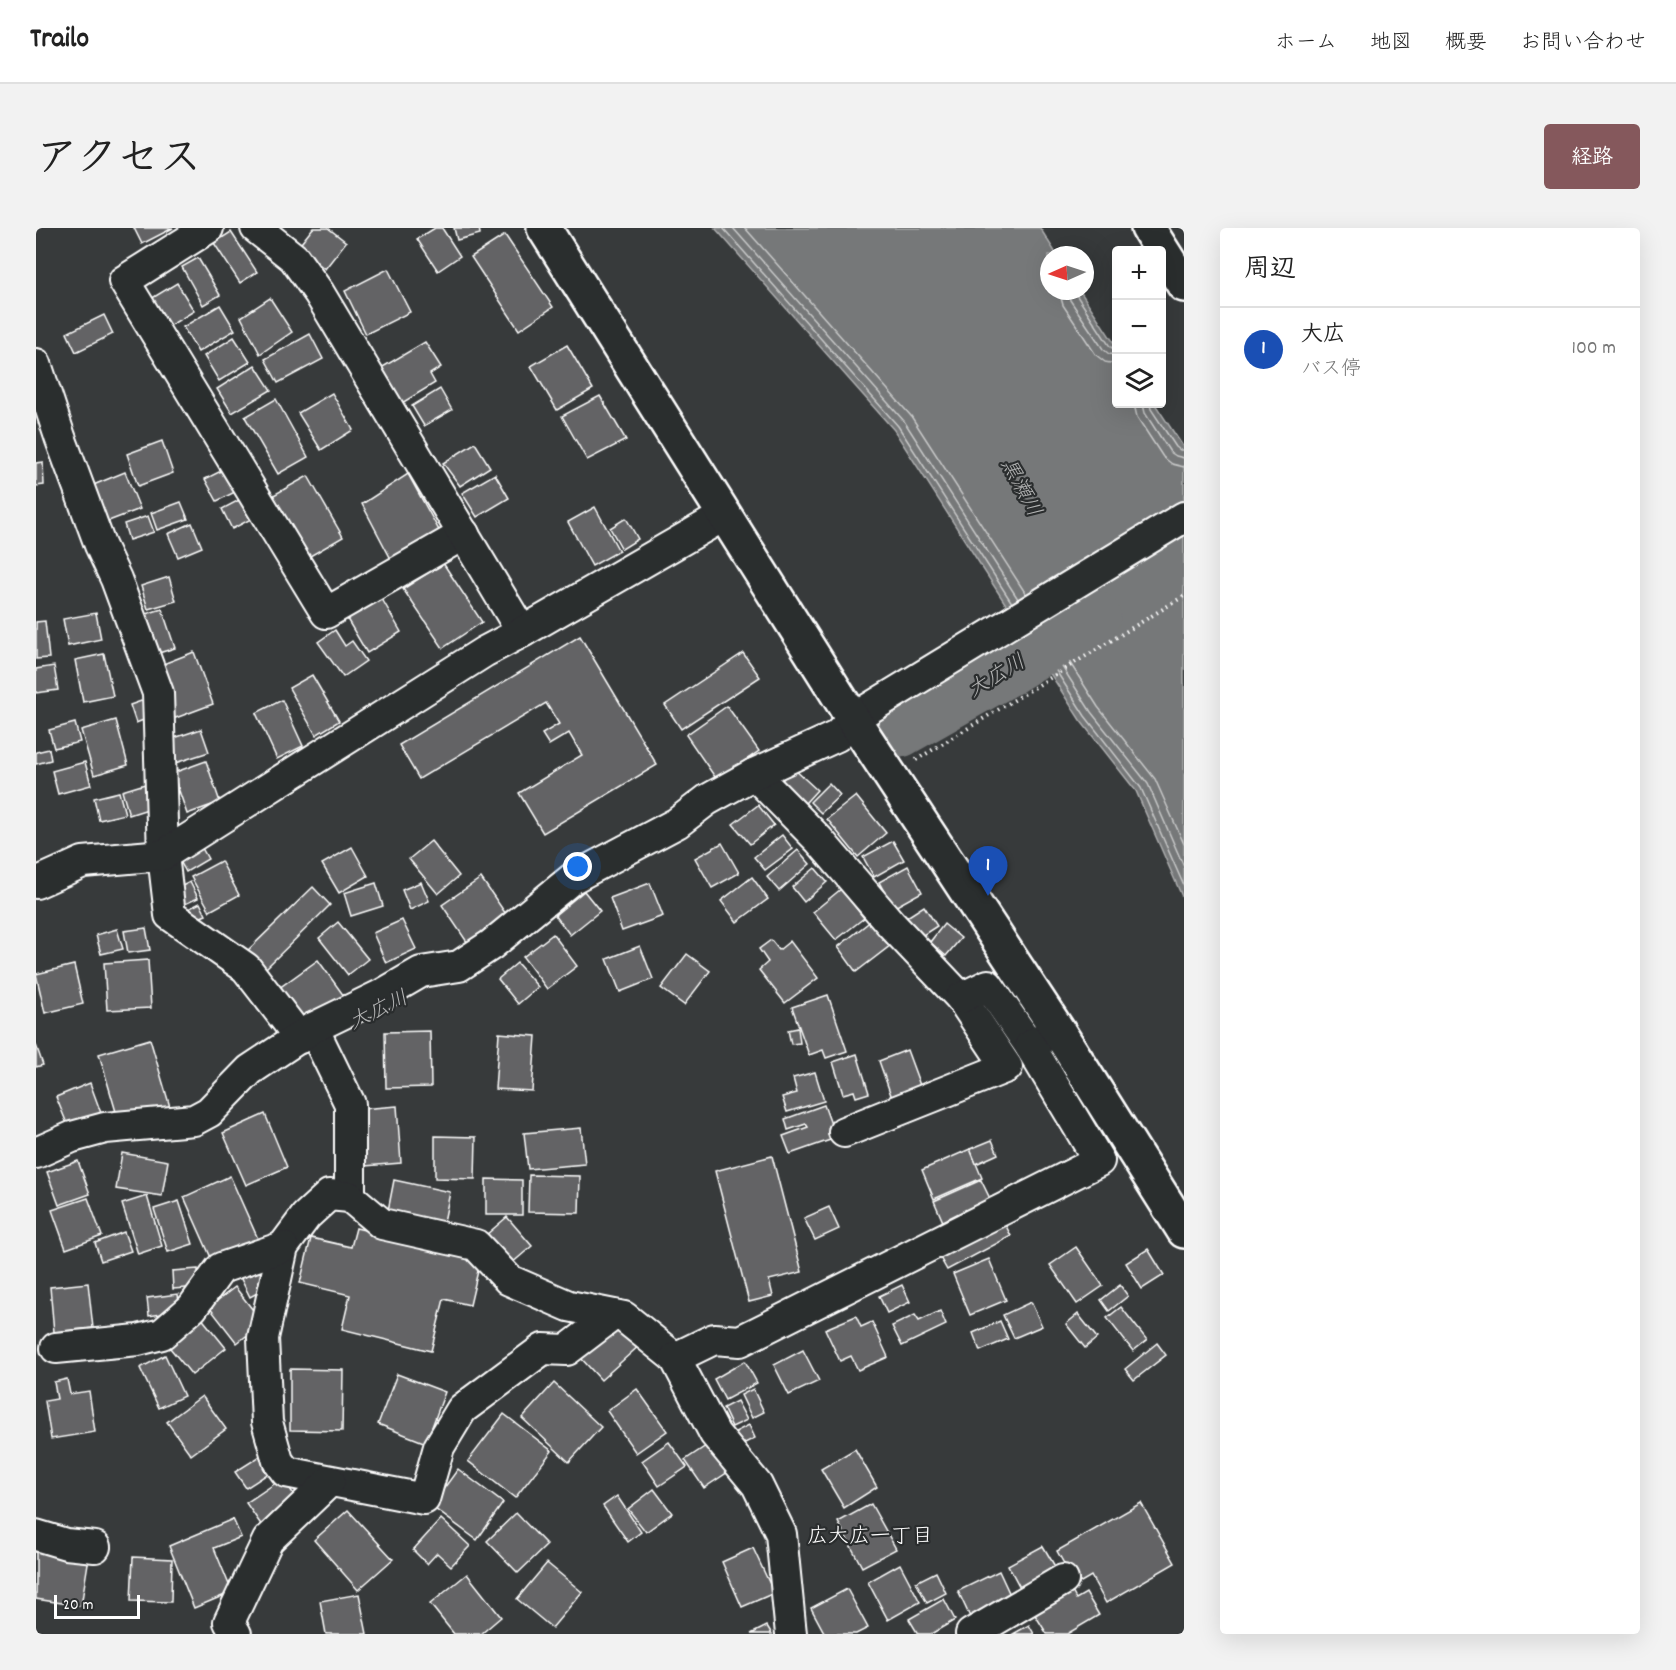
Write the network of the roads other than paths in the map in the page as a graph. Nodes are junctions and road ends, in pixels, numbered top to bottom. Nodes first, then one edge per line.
1 (208, 228) edge
2 (255, 228) edge
3 (544, 228) edge
4 (1148, 228) edge
5 (1181, 272) edge
6 (36, 364) edge
7 (725, 515) junction
8 (1184, 517) edge
9 (464, 534) junction
10 (522, 632) junction
11 (863, 712) junction
12 (754, 774) junction
13 (163, 855) junction
14 (36, 883) edge
15 (961, 998) junction
16 (306, 1033) junction
17 (1043, 1037) junction
18 (844, 1132) dead end
19 (36, 1153) edge
20 (350, 1197) junction
21 (1184, 1231) edge
22 (283, 1247) junction
23 (613, 1315) junction
24 (56, 1348) dead end
25 (675, 1358) junction
26 (330, 1480) junction
27 (36, 1535) edge
28 (95, 1547) dead end
29 (1063, 1580) dead end
30 (236, 1634) edge
31 (791, 1634) edge
32 (971, 1634) edge

1 - 9 street
2 - 9 street
3 - 7 street
4 - 5 street
6 - 13 street
7 - 10 street
7 - 11 street
8 - 11 street
9 - 10 street
10 - 13 street
11 - 12 street
11 - 17 street
12 - 15 street
12 - 16 street
13 - 14 street
13 - 16 street
15 - 17 street
15 - 18 street
16 - 19 street
16 - 20 street
17 - 21 street
17 - 25 street
20 - 22 street
20 - 23 street
22 - 24 street
22 - 26 street
23 - 25 street
23 - 26 street
25 - 31 street
26 - 30 street
27 - 28 street
29 - 32 street

